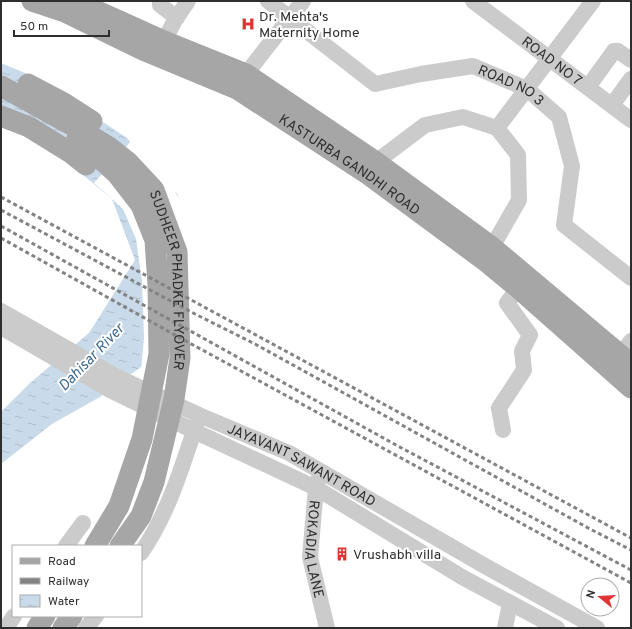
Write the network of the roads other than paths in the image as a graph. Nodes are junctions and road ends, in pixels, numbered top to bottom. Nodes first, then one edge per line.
1 (32, 1) edge
2 (160, 1) edge
3 (188, 1) edge
4 (268, 1) edge
5 (303, 1) edge
6 (592, 1) edge
7 (475, 2) edge
8 (70, 5) edge
9 (177, 18) junction
10 (290, 18) junction
11 (153, 42) junction
12 (549, 58) junction
13 (631, 60) edge
14 (1, 73) edge
15 (631, 79) edge
16 (242, 82) junction
17 (590, 84) junction
18 (1, 86) edge
19 (527, 89) junction
20 (1, 97) edge
21 (613, 103) junction
22 (1, 116) edge
23 (631, 120) edge
24 (498, 128) junction
25 (373, 169) junction
26 (148, 198) junction
27 (488, 253) junction
28 (631, 278) edge
29 (518, 288) junction
30 (1, 311) edge
31 (1, 327) edge
32 (43, 344) junction
33 (623, 357) edge
34 (114, 383) junction
35 (631, 388) edge
36 (199, 415) junction
37 (503, 430) dead end
38 (194, 431) junction
39 (320, 470) junction
40 (316, 488) junction
41 (83, 523) dead end
42 (67, 545) edge
43 (95, 545) edge
44 (121, 545) edge
45 (142, 552) edge
46 (510, 603) junction
47 (13, 617) edge
48 (44, 617) edge
49 (71, 617) edge
50 (95, 617) edge
51 (6, 628) edge
52 (37, 628) edge
53 (63, 628) edge
54 (86, 628) edge
55 (327, 628) edge
56 (505, 628) edge
57 (557, 628) edge
58 (597, 628) edge

1 - 8 main road, KASTURBA GANDHI ROAD
2 - 9 street
3 - 9 street
4 - 10 street, ROAD NO 3
5 - 10 street
6 - 12 street
7 - 12 street, ROAD NO 7
8 - 11 main road, KASTURBA GANDHI ROAD
9 - 11 street
10 - 16 street
10 - 19 street, ROAD NO 3
11 - 16 main road, KASTURBA GANDHI ROAD
12 - 17 street, ROAD NO 7
12 - 19 street
13 - 17 street
14 - 26 main road
15 - 21 street
16 - 25 main road, KASTURBA GANDHI ROAD
17 - 21 street, ROAD NO 7
18 - 26 main road, SUDHEER PHADKE FLYOVER
19 - 24 street
19 - 28 street, ROAD NO 3
20 - 26 main road, SUDHEER PHADKE FLYOVER
21 - 23 street, ROAD NO 7
22 - 26 main road
24 - 25 street
24 - 27 street
25 - 27 main road, KASTURBA GANDHI ROAD
26 - 43 main road, SUDHEER PHADKE FLYOVER
26 - 44 main road, SUDHEER PHADKE FLYOVER
27 - 29 main road, KASTURBA GANDHI ROAD
27 - 33 main road, KASTURBA GANDHI ROAD
29 - 33 main road, KASTURBA GANDHI ROAD
29 - 37 street
30 - 32 street, JAYAVANT SAWANT ROAD
31 - 32 street, JAYAVANT SAWANT ROAD
32 - 34 street, JAYAVANT SAWANT ROAD
33 - 35 main road, KASTURBA GANDHI ROAD
34 - 36 street, JAYAVANT SAWANT ROAD
34 - 38 street, JAYAVANT SAWANT ROAD
36 - 38 street
36 - 39 street, JAYAVANT SAWANT ROAD
38 - 40 street, JAYAVANT SAWANT ROAD
38 - 45 street
39 - 40 street, ROKADIA LANE
39 - 58 street, JAYAVANT SAWANT ROAD
40 - 46 street, JAYAVANT SAWANT ROAD
40 - 55 street, ROKADIA LANE
41 - 42 street
46 - 56 street
46 - 57 street, JAYAVANT SAWANT ROAD
47 - 51 street
48 - 52 main road
49 - 53 main road
50 - 54 street

